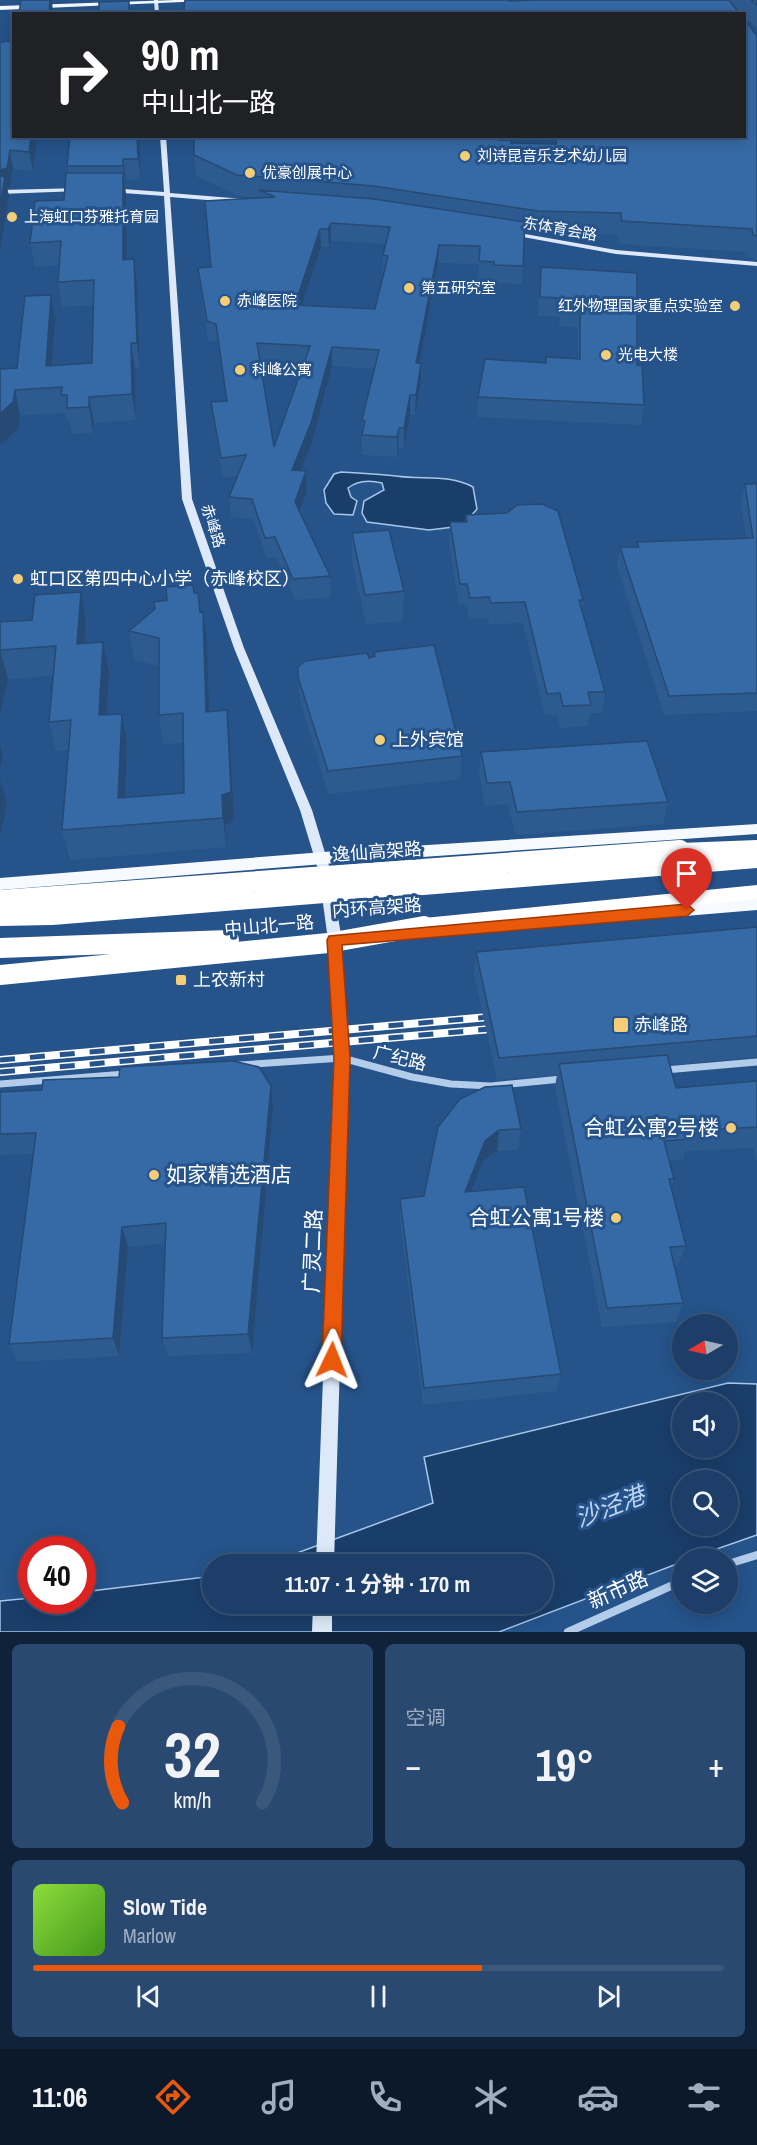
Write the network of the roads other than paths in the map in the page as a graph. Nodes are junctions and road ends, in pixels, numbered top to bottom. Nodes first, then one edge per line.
1 (129, 0) edge
2 (225, 0) edge
3 (156, 1) edge
4 (0, 7) edge
5 (163, 138) edge
6 (0, 192) edge
7 (167, 194) junction
8 (255, 202) edge
9 (498, 231) edge
10 (757, 264) edge
11 (757, 829) edge
12 (757, 847) edge
13 (321, 858) junction
14 (757, 858) edge
15 (0, 884) edge
16 (757, 892) edge
17 (0, 900) edge
18 (757, 904) edge
19 (0, 916) edge
20 (424, 926) junction
21 (335, 940) junction
22 (210, 942) junction
23 (0, 948) edge
24 (0, 967) edge
25 (0, 975) edge
26 (342, 1058) junction
27 (757, 1062) edge
28 (236, 1066) edge
29 (653, 1071) edge
30 (130, 1074) edge
31 (572, 1078) edge
32 (0, 1084) edge
33 (324, 1554) edge
34 (757, 1555) edge
35 (738, 1561) edge
36 (672, 1585) edge
37 (323, 1614) edge
38 (322, 1632) edge
39 (568, 1632) edge

1 - 4 main road
2 - 3 main road
3 - 4 main road
5 - 7 street, 赤峰路
6 - 7 street
7 - 8 street
7 - 13 street, 赤峰路
9 - 10 street, 东体育会路
11 - 13 main road
12 - 17 highway, 逸仙高架路, bridge
13 - 15 main road
13 - 21 street, 赤峰路
14 - 19 highway, 内环高架路, bridge
16 - 20 highway, 内环高架路
18 - 21 main road, 中山北一路
20 - 22 highway, 内环高架路, bridge
20 - 25 highway, bridge
21 - 24 main road, 中山北一路
21 - 26 street, 广灵二路
22 - 23 highway, 内环高架路, bridge
22 - 24 highway, bridge
26 - 28 street, 广纪路
26 - 31 street, 广纪路
26 - 33 street, 广灵二路
27 - 29 street
30 - 32 street
34 - 35 street
36 - 39 street, 新市路
37 - 38 street

